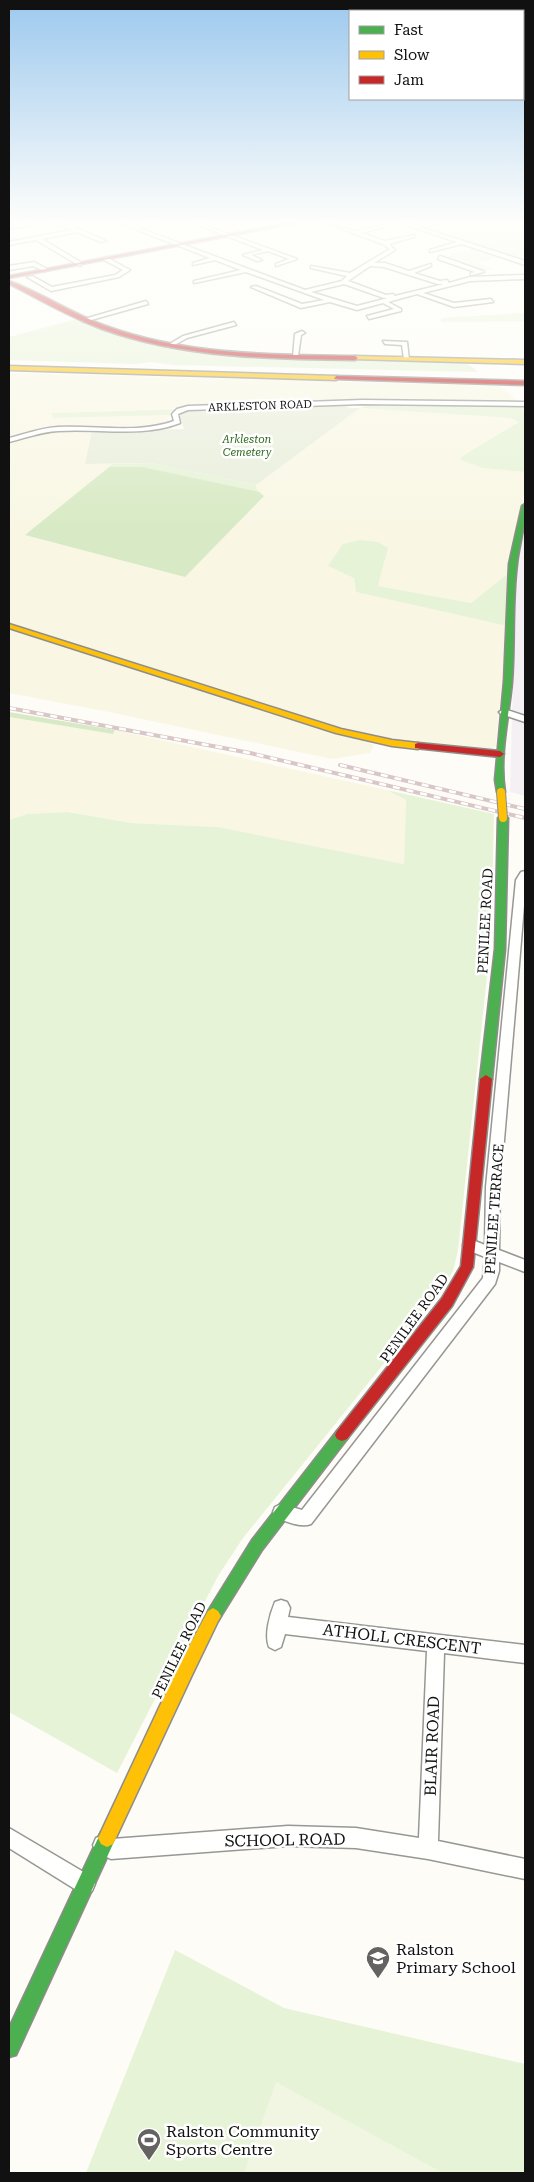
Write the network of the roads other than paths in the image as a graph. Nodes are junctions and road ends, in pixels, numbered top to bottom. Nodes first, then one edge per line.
1 (97, 325) edge
2 (231, 325) edge
3 (302, 333) dead end
4 (386, 342) dead end
5 (169, 346) junction
6 (295, 356) junction
7 (407, 359) junction
8 (525, 362) edge
9 (9, 364) edge
10 (9, 368) edge
11 (525, 379) edge
12 (525, 383) edge
13 (525, 404) edge
14 (9, 440) edge
15 (525, 506) edge
16 (9, 626) edge
17 (504, 712) junction
18 (525, 719) edge
19 (500, 754) junction
20 (525, 874) edge
21 (470, 1244) junction
22 (491, 1252) junction
23 (525, 1266) edge
24 (281, 1512) junction
25 (278, 1625) dead end
26 (436, 1643) junction
27 (525, 1654) edge
28 (9, 1837) edge
29 (103, 1845) junction
30 (428, 1849) junction
31 (525, 1870) edge
32 (85, 1884) junction
33 (9, 2048) edge

1 - 5 main road
2 - 5 street
3 - 6 street
4 - 7 street
5 - 6 main road
6 - 7 main road
7 - 8 main road
9 - 11 main road
10 - 12 main road
13 - 14 street, ARKLESTON ROAD
15 - 17 main road, PENILEE ROAD
16 - 19 main road
17 - 18 street
17 - 19 main road, PENILEE ROAD
19 - 21 main road, PENILEE ROAD, bridge
20 - 22 street, PENILEE TERRACE
21 - 22 street
21 - 24 main road, PENILEE ROAD
22 - 23 street
22 - 24 street, PENILEE TERRACE
24 - 29 main road, PENILEE ROAD
25 - 26 street, ATHOLL CRESCENT
26 - 27 street, ATHOLL CRESCENT
26 - 30 street, BLAIR ROAD
28 - 32 street
29 - 30 street, SCHOOL ROAD
29 - 32 main road, PENILEE ROAD
30 - 31 street, SCHOOL ROAD
32 - 33 main road, PENILEE ROAD

